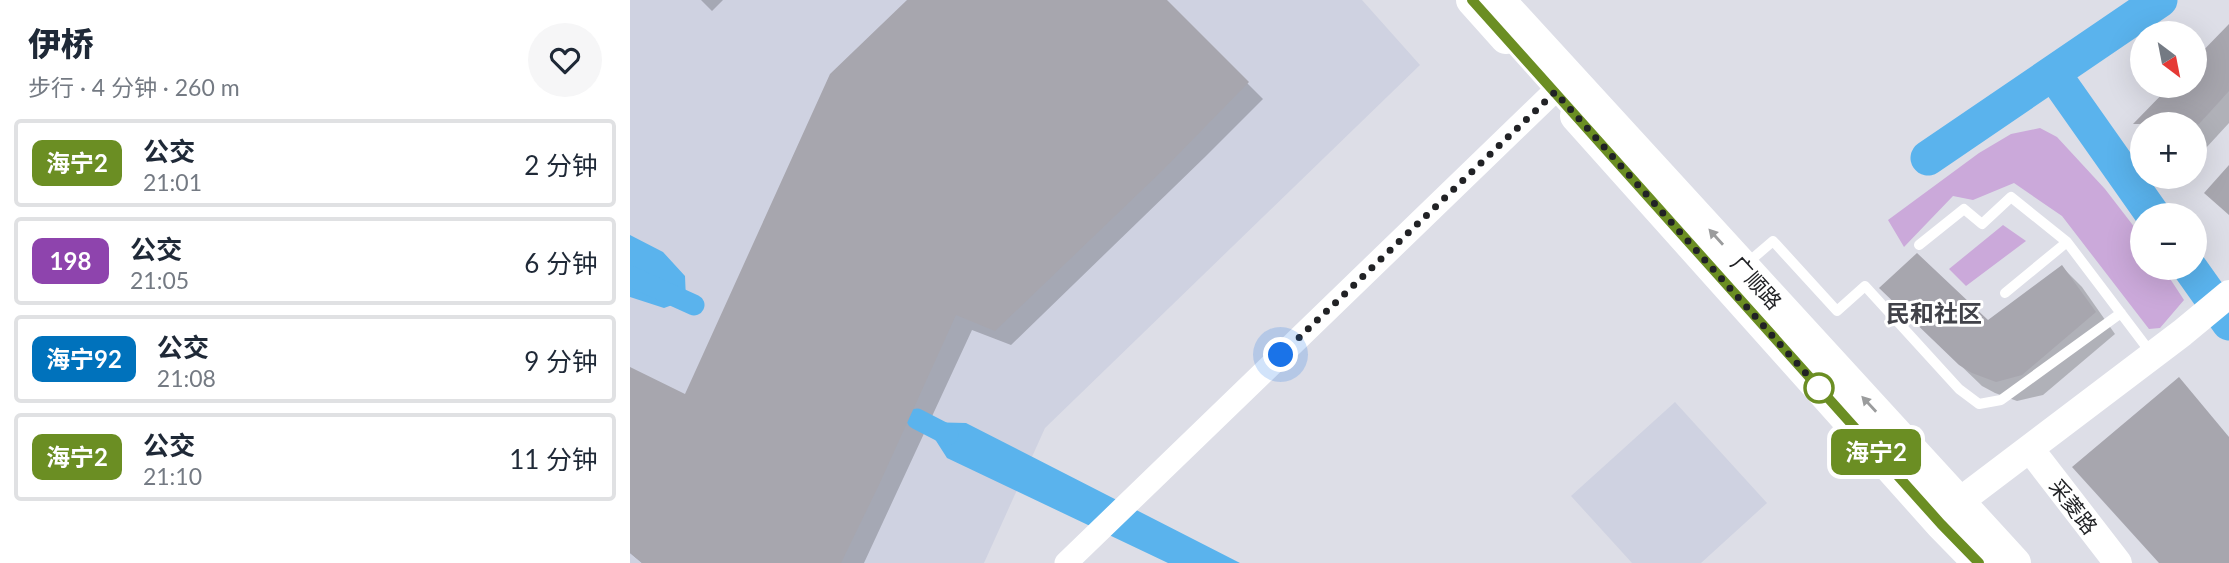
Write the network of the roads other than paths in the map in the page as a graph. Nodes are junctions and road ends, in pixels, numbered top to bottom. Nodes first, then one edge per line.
1 (1472, 0) edge
2 (1499, 0) edge
3 (1562, 84) junction
4 (2067, 242) junction
5 (1919, 245) dead end
6 (1734, 274) junction
7 (2005, 293) dead end
8 (2229, 294) edge
9 (2121, 313) junction
10 (2152, 356) junction
11 (2030, 449) junction
12 (1959, 502) junction
13 (1071, 559) edge
14 (1979, 563) edge
15 (2015, 563) edge
16 (2118, 563) edge

1 - 3 main road, 广顺路
2 - 3 main road, 广顺路
3 - 6 main road, 广顺路
3 - 13 street
4 - 5 lane
4 - 7 lane
4 - 9 lane
6 - 9 lane
12 -> 6 main road, 广顺路
6 - 14 main road, 广顺路
8 - 10 street
9 - 10 lane
10 - 11 street
11 - 12 street
11 - 16 street, 采菱路
12 - 15 main road, 广顺路

